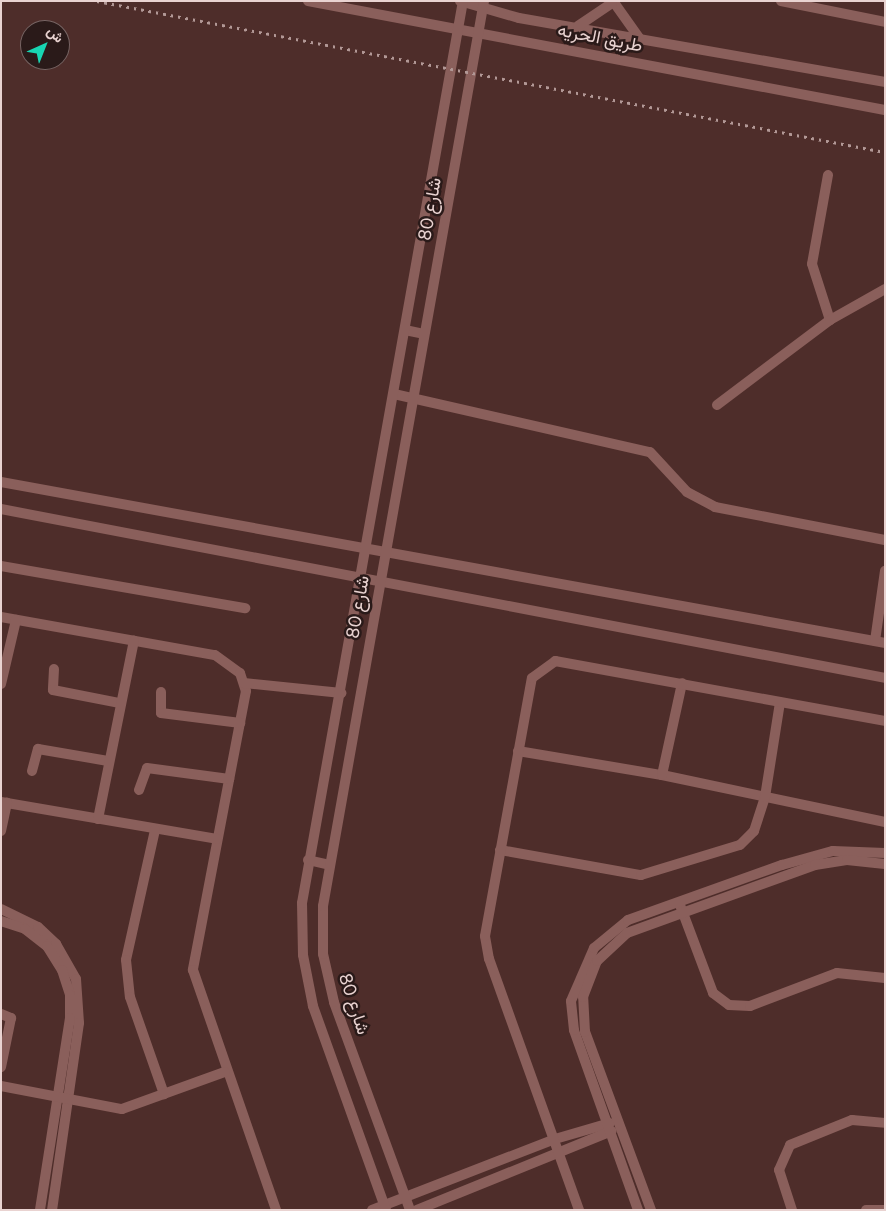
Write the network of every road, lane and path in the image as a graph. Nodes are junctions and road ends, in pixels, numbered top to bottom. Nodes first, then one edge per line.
1 (308, 1) edge
2 (462, 1) edge
3 (781, 1) edge
4 (613, 2) edge
5 (484, 4) edge
6 (885, 22) edge
7 (459, 26) junction
8 (578, 26) junction
9 (479, 30) junction
10 (640, 39) junction
11 (885, 82) edge
12 (885, 110) edge
13 (828, 175) dead end
14 (885, 289) edge
15 (830, 320) junction
16 (405, 330) junction
17 (424, 334) junction
18 (394, 394) junction
19 (413, 398) junction
20 (717, 405) dead end
21 (1, 482) edge
22 (1, 509) edge
23 (885, 540) edge
24 (366, 548) junction
25 (385, 552) junction
26 (1, 566) edge
27 (885, 571) edge
28 (361, 576) junction
29 (380, 580) junction
30 (245, 608) dead end
31 (1, 617) edge
32 (16, 620) junction
33 (134, 641) junction
34 (880, 642) edge
35 (54, 669) dead end
36 (885, 678) edge
37 (244, 683) junction
38 (682, 683) junction
39 (1, 684) edge
40 (161, 692) dead end
41 (341, 692) junction
42 (780, 702) junction
43 (119, 703) junction
44 (885, 721) edge
45 (240, 723) junction
46 (518, 751) junction
47 (108, 761) junction
48 (32, 771) dead end
49 (662, 775) junction
50 (229, 779) junction
51 (139, 790) dead end
52 (765, 797) junction
53 (4, 802) edge
54 (98, 819) junction
55 (885, 822) edge
56 (155, 830) junction
57 (1, 831) edge
58 (218, 839) junction
59 (500, 850) junction
60 (885, 853) edge
61 (308, 860) junction
62 (885, 864) edge
63 (329, 865) junction
64 (680, 906) junction
65 (1, 909) edge
66 (1, 921) edge
67 (885, 978) edge
68 (1, 1014) edge
69 (1, 1067) edge
70 (225, 1072) junction
71 (1, 1086) edge
72 (164, 1094) junction
73 (61, 1099) junction
74 (885, 1123) edge
75 (617, 1125) junction
76 (606, 1129) junction
77 (555, 1139) junction
78 (558, 1152) junction
79 (406, 1199) junction
80 (385, 1208) edge
81 (40, 1210) edge
82 (52, 1210) edge
83 (276, 1210) edge
84 (372, 1210) edge
85 (410, 1210) edge
86 (417, 1210) edge
87 (579, 1210) edge
88 (638, 1210) edge
89 (651, 1210) edge
90 (792, 1210) edge
91 (866, 1210) edge
92 (885, 1210) edge

1 - 7 street, طريق الحريه
2 - 5 street, طريق الحريه
2 - 7 street, شارع 80
3 - 6 street
4 - 8 street
4 - 10 street
5 - 8 street, طريق الحريه
5 - 9 street, شارع 80
7 - 9 street, طريق الحريه
7 - 16 street, شارع 80
8 - 10 street, طريق الحريه
9 - 12 street, طريق الحريه
9 - 17 street, شارع 80
10 - 11 street, طريق الحريه
13 - 15 street
14 - 15 street
15 - 20 street
16 - 17 street
16 - 18 street, شارع 80
17 - 19 street, شارع 80
18 - 19 street
18 - 24 street, شارع 80
19 - 23 street
19 - 25 street, شارع 80
21 - 24 street
22 - 28 street
24 - 25 street
24 - 28 street, شارع 80
25 - 29 street, شارع 80
25 - 34 street
26 - 30 street
27 - 34 street
28 - 29 street
28 - 41 street, شارع 80
29 - 36 street
29 - 63 street, شارع 80
31 - 32 street
32 - 33 street
32 - 39 street
33 - 37 street
33 - 43 street
35 - 43 street
37 - 41 street
37 - 45 street
38 - 42 street
38 - 46 street
38 - 49 street
40 - 45 street
41 - 61 street, شارع 80
42 - 44 street
42 - 52 street
43 - 47 street
45 - 50 street
46 - 49 street
46 - 59 street
47 - 48 street
47 - 54 street
49 - 52 street
50 - 51 street
50 - 58 street
52 - 55 street
52 - 59 street
53 - 54 street
53 - 57 street
54 - 56 street
56 - 58 street
56 - 72 street
58 - 70 street
59 - 77 street
60 - 64 street
61 - 63 street
61 - 80 street, شارع 80
62 - 64 street
63 - 79 street, شارع 80
64 - 67 street
64 - 75 street
64 - 76 street
65 - 73 street
66 - 73 street
68 - 69 street
70 - 72 street
70 - 83 street
71 - 73 street
72 - 73 street
73 - 81 street
73 - 82 street
74 - 90 street
75 - 76 street
75 - 89 street
76 - 77 street
76 - 78 street
76 - 88 street
77 - 78 street
77 - 79 street
78 - 86 street
78 - 87 street
79 - 80 street
79 - 85 street, شارع 80
80 - 84 street
91 - 92 street

